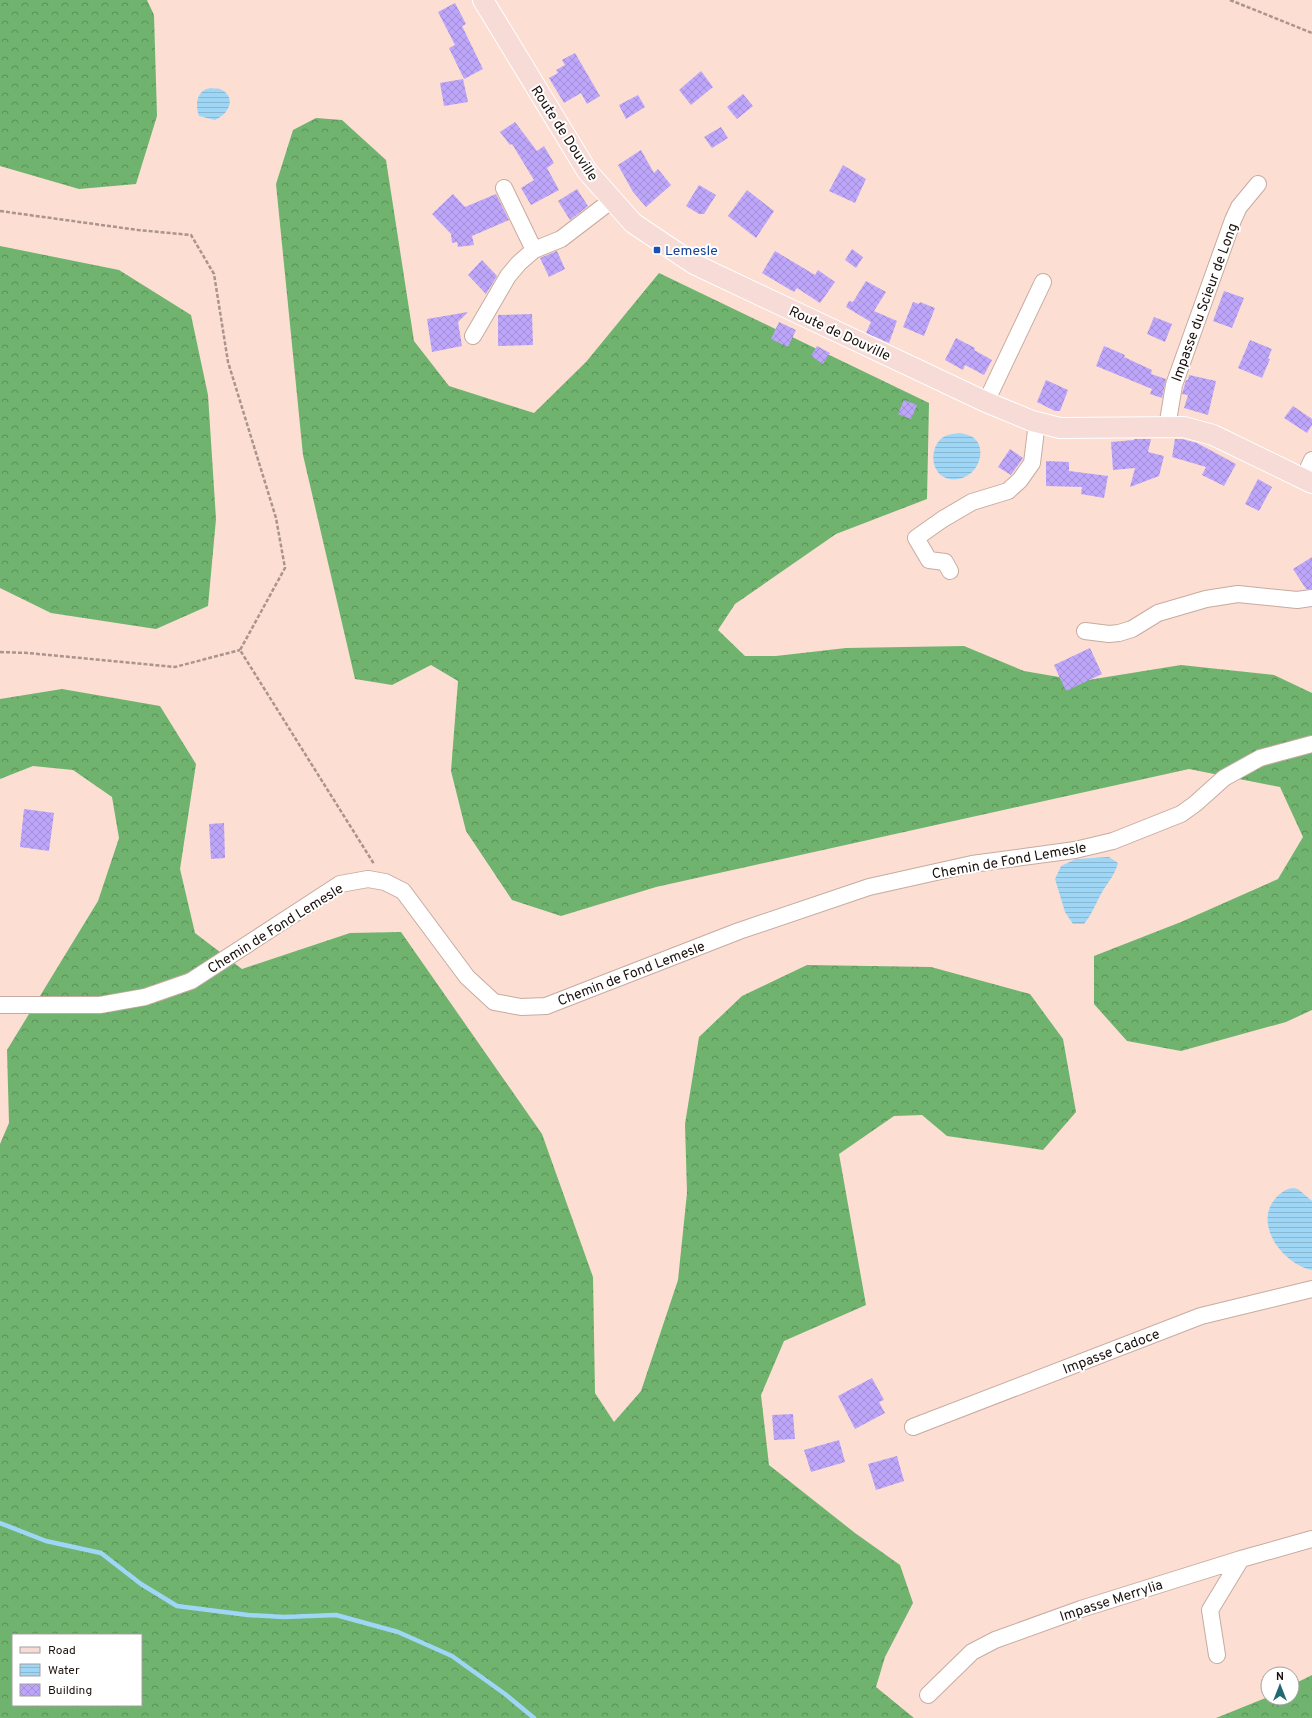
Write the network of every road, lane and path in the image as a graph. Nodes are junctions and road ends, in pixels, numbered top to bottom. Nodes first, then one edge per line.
1 (483, 0) edge
2 (1230, 0) edge
3 (1312, 33) edge
4 (1258, 184) dead end
5 (504, 188) dead end
6 (612, 200) junction
7 (0, 211) edge
8 (534, 250) junction
9 (1043, 282) dead end
10 (473, 336) dead end
11 (986, 402) junction
12 (1037, 422) junction
13 (1168, 427) junction
14 (1312, 460) edge
15 (1308, 481) edge
16 (950, 571) dead end
17 (1312, 598) edge
18 (1085, 631) dead end
19 (240, 650) junction
20 (0, 652) edge
21 (1312, 744) edge
22 (385, 882) junction
23 (0, 1005) edge
24 (1312, 1288) edge
25 (913, 1427) dead end
26 (1312, 1539) edge
27 (1241, 1559) junction
28 (1216, 1655) dead end
29 (928, 1695) dead end

1 - 6 main road, Route de Douville
2 - 3 path
4 - 13 street, Impasse du Scieur de Long
5 - 8 street
6 - 8 street
6 - 11 main road, Route de Douville
7 - 19 path
8 - 10 street
9 - 11 street
11 - 12 main road, Route de Douville
12 - 13 main road, Route de Douville
12 - 16 street
13 - 15 main road, Route de Douville
14 - 15 street
17 - 18 street
19 - 20 path
19 - 22 path
21 - 22 street, Chemin de Fond Lemesle
22 - 23 street, Chemin de Fond Lemesle
24 - 25 street, Impasse Cadoce
26 - 27 street, Impasse Merrylia
27 - 28 street
27 - 29 street, Impasse Merrylia

